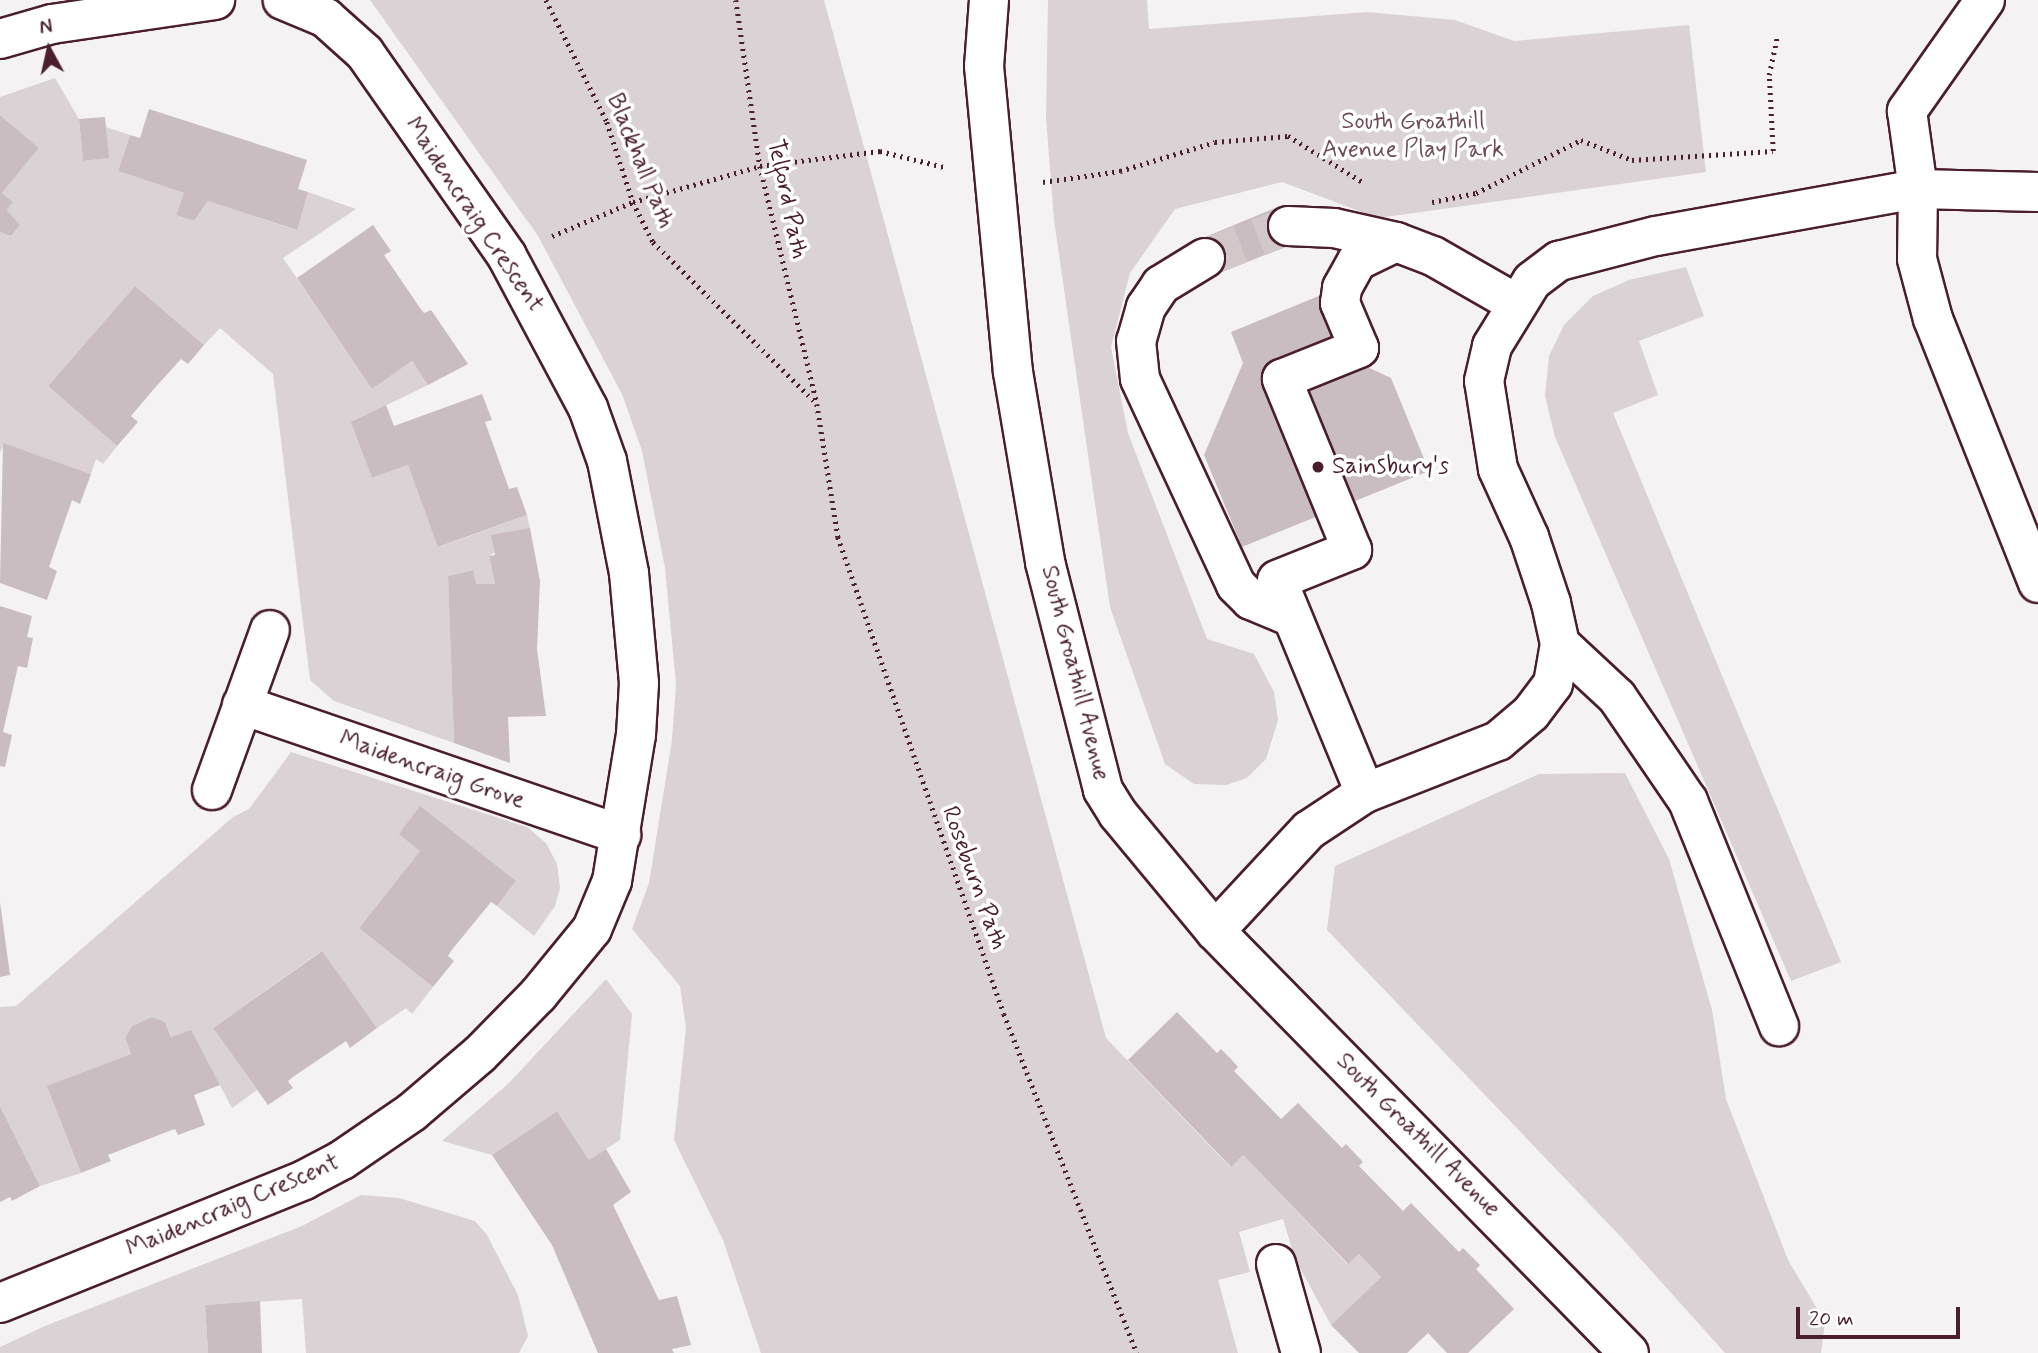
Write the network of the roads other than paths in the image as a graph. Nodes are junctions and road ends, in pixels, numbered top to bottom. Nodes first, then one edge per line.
1 (215, 0) edge
2 (283, 0) edge
3 (989, 0) edge
4 (1985, 0) edge
5 (0, 39) edge
6 (1918, 189) junction
7 (2038, 192) edge
8 (1288, 226) tunnel mouth
9 (1396, 242) junction
10 (1205, 258) tunnel mouth
11 (1515, 303) junction
12 (2038, 583) edge
13 (1293, 617) junction
14 (270, 630) dead end
15 (1560, 644) junction
16 (242, 705) junction
17 (212, 790) dead end
18 (1365, 793) junction
19 (621, 835) junction
20 (1215, 931) junction
21 (1779, 1026) dead end
22 (1276, 1264) dead end
23 (0, 1303) edge
24 (1301, 1353) edge
25 (1629, 1353) edge

1 - 5 street
2 - 19 street, Maidencraig Crescent
3 - 20 street, South Groathill Avenue
4 - 6 street
6 - 7 street
6 - 11 street
6 - 12 street
8 - 9 street
9 - 11 street
9 - 13 street
10 - 13 street
11 - 15 street
13 - 18 street
14 - 16 street
15 - 18 street
15 - 21 street
16 - 17 street
16 - 19 street, Maidencraig Grove
18 - 20 street
19 - 23 street, Maidencraig Crescent
20 - 25 street, South Groathill Avenue
22 - 24 street

